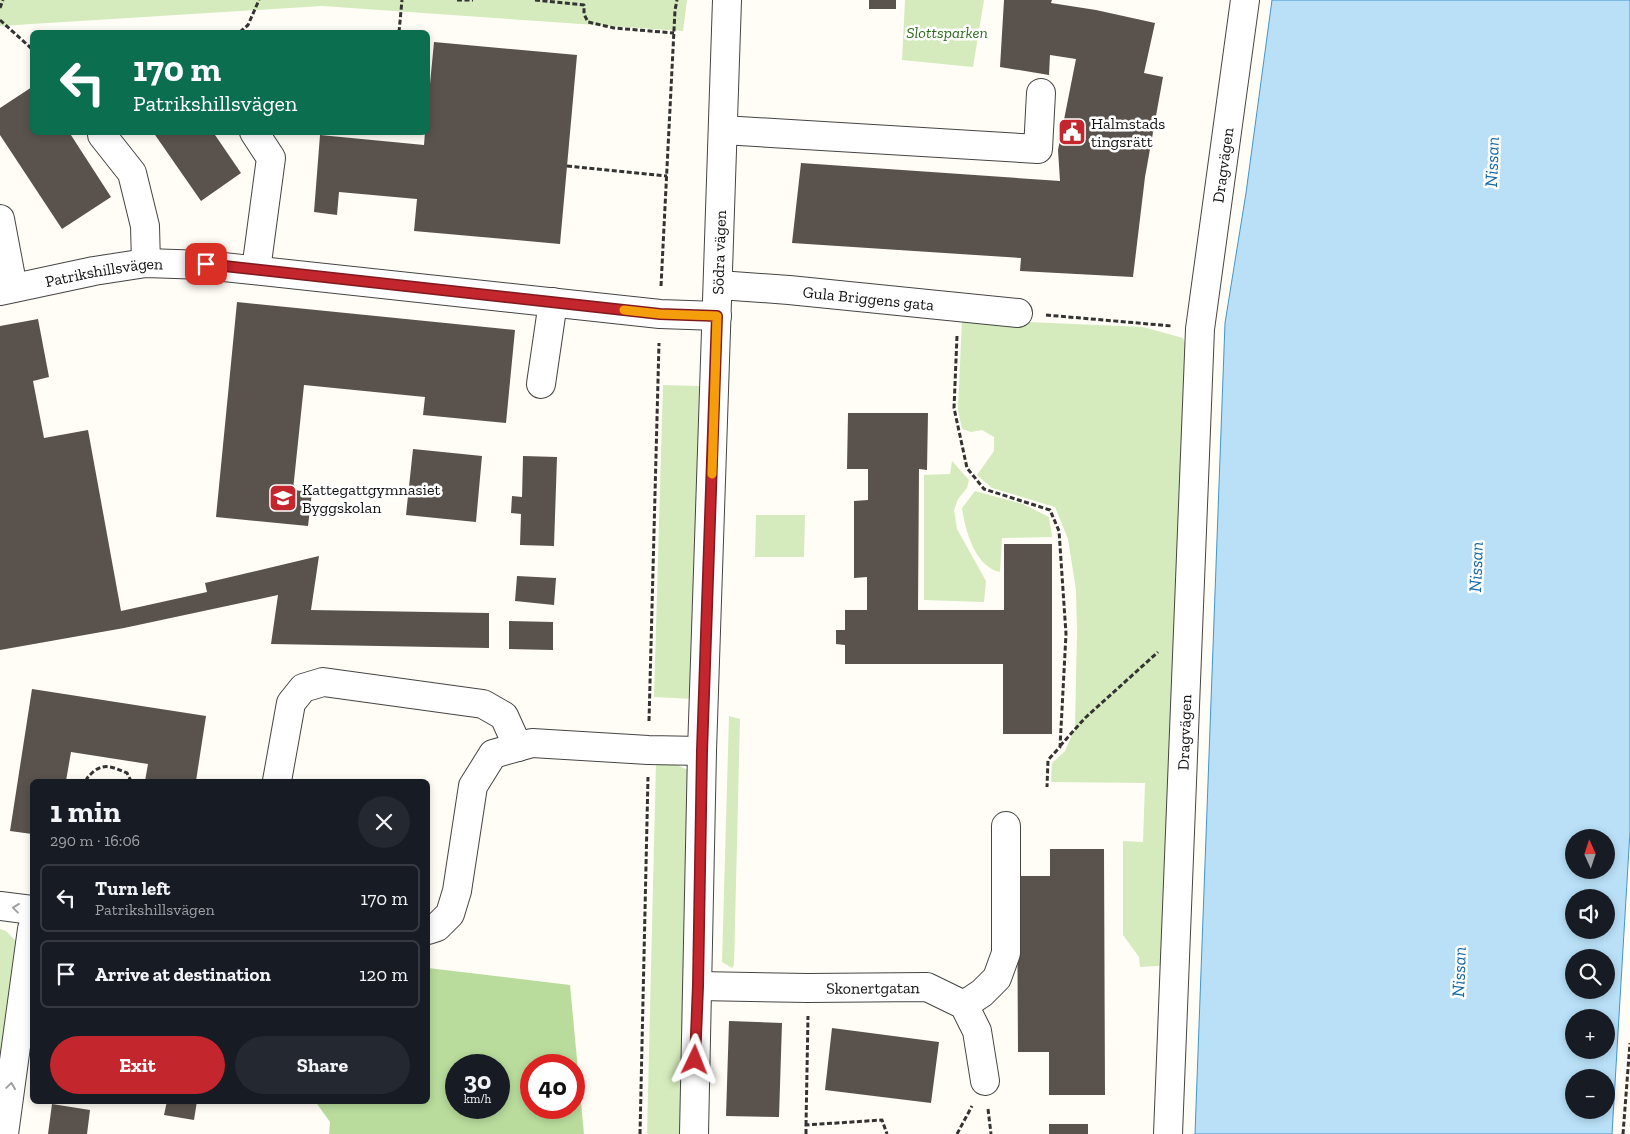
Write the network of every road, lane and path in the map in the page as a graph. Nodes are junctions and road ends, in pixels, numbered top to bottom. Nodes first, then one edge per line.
1 (3, 0) edge
2 (259, 0) edge
3 (402, 0) edge
4 (457, 0) edge
5 (473, 0) edge
6 (535, 0) edge
7 (677, 0) edge
8 (727, 0) edge
9 (1245, 0) edge
10 (0, 8) edge
11 (0, 20) edge
12 (242, 30) edge
13 (399, 30) edge
14 (674, 33) junction
15 (30, 47) edge
16 (1041, 93) dead end
17 (723, 130) junction
18 (102, 135) dead end
19 (256, 135) edge
20 (567, 166) dead end
21 (667, 176) junction
22 (0, 219) edge
23 (146, 263) junction
24 (256, 270) junction
25 (719, 285) junction
26 (6, 289) edge
27 (553, 302) junction
28 (958, 306) junction
29 (1018, 313) joint
30 (660, 314) junction
31 (717, 316) junction
32 (1200, 329) junction
33 (541, 384) dead end
34 (1188, 633) junction
35 (518, 747) junction
36 (1060, 747) junction
37 (648, 750) junction
38 (702, 751) junction
39 (86, 779) edge
40 (130, 779) edge
41 (277, 779) edge
42 (1046, 787) dead end
43 (1006, 826) dead end
44 (0, 906) edge
45 (30, 910) edge
46 (430, 929) edge
47 (30, 944) edge
48 (698, 986) junction
49 (808, 988) junction
50 (964, 1005) junction
51 (1630, 1043) edge
52 (985, 1081) dead end
53 (806, 1125) junction
54 (4, 1134) edge
55 (640, 1134) edge
56 (694, 1134) edge
57 (806, 1134) edge
58 (887, 1134) edge
59 (1168, 1134) edge
60 (1623, 1134) edge

1 - 10 path
2 - 12 path
3 - 13 path
4 - 5 path
6 - 14 path
7 - 14 path
8 - 17 street, Södra vägen
9 - 32 street, Dragvägen
11 - 15 path
14 - 21 path
16 - 17 street
17 - 25 street, Södra vägen
18 - 23 street
19 - 24 street
20 - 21 path
21 - 30 path
22 - 26 street
23 - 24 street, Patrikshillsvägen
23 - 26 street, Patrikshillsvägen
24 - 27 street, Patrikshillsvägen
25 - 28 street, Gula Briggens gata
25 - 31 street, Södra vägen
27 - 30 street, Patrikshillsvägen
27 - 33 street
28 - 29 street, Gula Briggens gata
28 - 36 path
29 - 32 path
30 - 31 street, Patrikshillsvägen
30 - 37 path
31 - 38 street, Södra vägen
32 - 34 street, Dragvägen
34 - 36 path
34 - 59 street, Dragvägen
35 - 37 street
35 - 41 street
35 - 46 street
36 - 42 path
37 - 38 street
37 - 55 path
38 - 48 street, Södra vägen
39 - 40 path
43 - 50 street
45 -> 44 street
54 -> 47 street
48 - 49 street, Skonertgatan
48 - 56 street, Södra vägen
49 - 50 street, Skonertgatan
49 - 53 path
50 - 52 street
51 - 60 path
53 - 57 path
53 - 58 path

